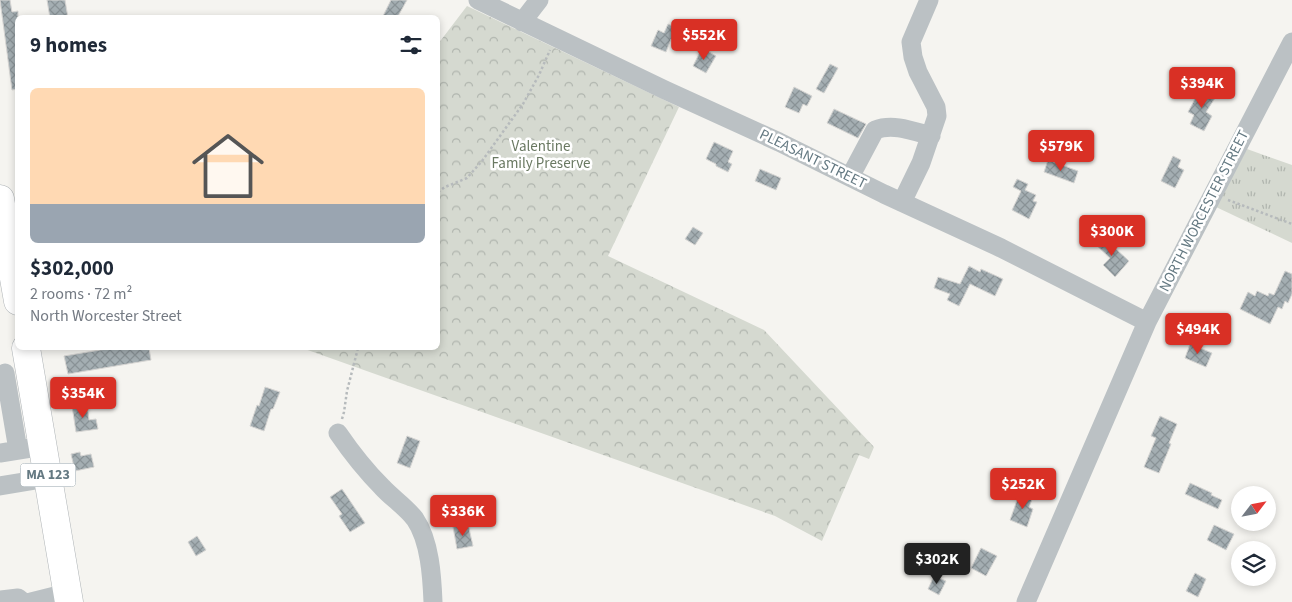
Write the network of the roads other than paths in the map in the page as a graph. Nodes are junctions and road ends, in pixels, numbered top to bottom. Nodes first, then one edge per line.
1 (478, 0) edge
2 (539, 0) edge
3 (929, 0) edge
4 (522, 22) junction
5 (1292, 42) edge
6 (930, 136) junction
7 (850, 177) junction
8 (0, 199) edge
9 (902, 202) junction
10 (15, 284) edge
11 (1147, 322) junction
12 (15, 365) edge
13 (338, 433) road end
14 (20, 450) edge
15 (48, 478) junction
16 (0, 486) edge
17 (68, 598) edge
18 (0, 600) edge
19 (23, 602) edge
20 (32, 602) edge
21 (433, 602) edge
22 (1026, 602) edge

1 - 4 street, PLEASANT STREET
2 - 4 street
3 - 6 street
4 - 7 street, PLEASANT STREET
5 - 11 street, NORTH WORCESTER STREET
6 - 7 street
6 - 9 street
7 - 9 street, PLEASANT STREET
8 - 10 highway
9 - 11 street, PLEASANT STREET
11 - 22 street, NORTH WORCESTER STREET
12 - 14 highway, MA 123
13 - 21 street
14 - 15 highway, MA 123
15 - 16 street
15 - 17 highway, MA 123
17 - 20 street
18 - 19 street

